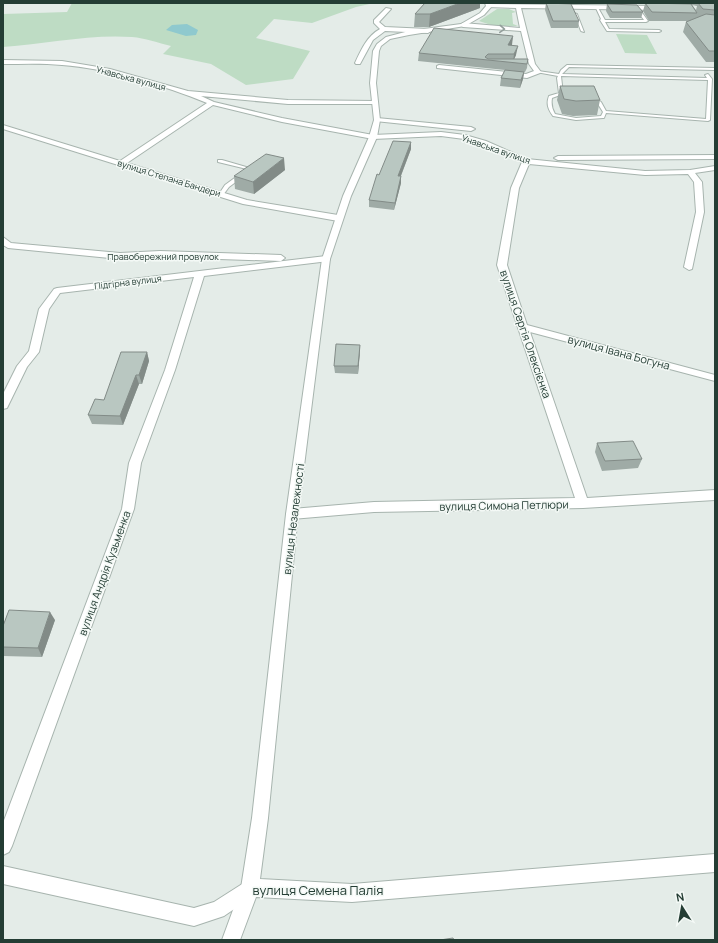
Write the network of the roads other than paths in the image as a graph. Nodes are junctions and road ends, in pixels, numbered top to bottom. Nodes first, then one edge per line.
1 (488, 5) edge
2 (616, 5) edge
3 (518, 7) junction
4 (572, 7) junction
5 (596, 7) junction
6 (638, 8) junction
7 (388, 9) dead end
8 (668, 9) edge
9 (602, 20) junction
10 (463, 25) junction
11 (384, 29) junction
12 (523, 30) junction
13 (428, 31) junction
14 (583, 31) dead end
15 (659, 32) dead end
16 (3, 62) edge
17 (358, 63) dead end
18 (439, 67) dead end
19 (702, 69) junction
20 (715, 69) edge
21 (538, 72) junction
22 (560, 76) junction
23 (710, 79) junction
24 (188, 93) junction
25 (588, 95) edge
26 (212, 103) junction
27 (374, 103) junction
28 (605, 112) junction
29 (377, 120) junction
30 (3, 127) edge
31 (471, 129) dead end
32 (373, 137) junction
33 (715, 157) edge
34 (550, 158) dead end
35 (526, 161) junction
36 (220, 162) dead end
37 (121, 163) junction
38 (715, 168) edge
39 (690, 172) junction
40 (221, 194) junction
41 (338, 218) junction
42 (5, 243) edge
43 (326, 259) junction
44 (690, 267) dead end
45 (200, 273) junction
46 (524, 327) junction
47 (715, 378) edge
48 (3, 405) edge
49 (715, 495) edge
50 (583, 504) junction
51 (292, 514) junction
52 (3, 846) edge
53 (715, 863) edge
54 (3, 875) edge
55 (250, 888) junction
56 (231, 940) edge

1 - 3 street
1 - 10 street
2 - 5 street
2 - 6 street
3 - 4 street
3 - 12 street
4 - 5 street
4 - 14 lane
5 - 9 lane
6 - 8 street
6 - 9 lane
7 - 11 street
9 - 15 lane
10 -> 12 street
10 - 13 street
11 - 13 street
11 - 17 street
12 - 21 street
13 - 27 street, вулиця Незалежності
16 - 24 street, Унавська вулиця
18 - 21 street
19 - 20 lane
19 - 22 lane
19 - 23 lane
21 - 22 lane
22 - 23 lane
22 - 28 lane
23 - 28 lane
24 - 26 street, Унавська вулиця
24 - 27 street, Унавська вулиця
25 - 28 lane
26 - 32 street, Унавська вулиця
26 - 37 street
27 - 29 street, вулиця Незалежності
29 - 31 street, Унавська вулиця
29 - 32 street, вулиця Незалежності
30 - 37 street, вулиця Степана Бандери
32 - 35 street, Унавська вулиця
32 - 41 street, вулиця Незалежності
33 - 34 street
35 - 39 street, Унавська вулиця
35 - 46 street, вулиця Сергія Олексієнка
36 - 40 lane
37 - 40 street, вулиця Степана Бандери
38 - 39 street, Унавська вулиця
39 - 44 street
40 - 41 street, вулиця Степана Бандери
41 - 43 street, вулиця Незалежності
42 - 43 street, Правобережний провулок
43 - 45 street, Підгірна вулиця
43 - 51 street, вулиця Незалежності
45 - 48 street, Підгірна вулиця
45 - 52 street, вулиця Андрія Кузьменка
46 - 47 street, вулиця Івана Богуна
46 - 50 street, вулиця Сергія Олексієнка
49 - 50 street, вулиця Симона Петлюри
50 - 51 street, вулиця Симона Петлюри
51 - 55 street, вулиця Незалежності
53 - 55 street, вулиця Семена Палія
54 - 55 street, вулиця Семена Палія
55 - 56 street, вулиця Незалежності

